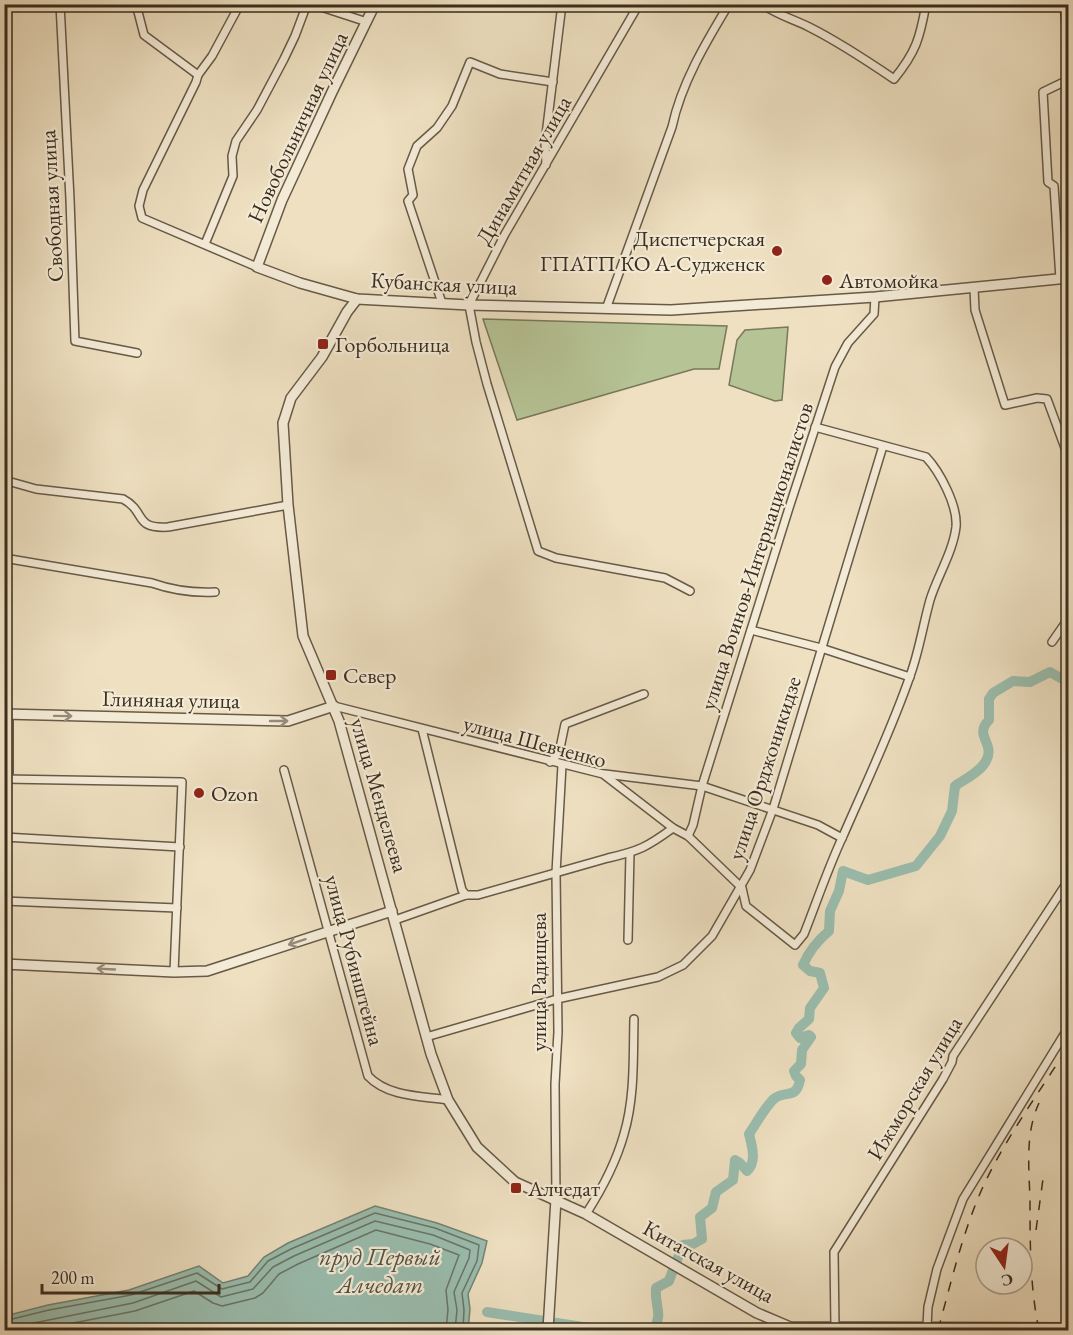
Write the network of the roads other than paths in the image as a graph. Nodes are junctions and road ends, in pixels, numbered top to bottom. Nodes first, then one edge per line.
1 (60, 4) edge
2 (136, 4) edge
3 (240, 4) edge
4 (306, 4) edge
5 (312, 4) edge
6 (375, 4) edge
7 (562, 4) edge
8 (639, 4) edge
9 (729, 4) edge
10 (762, 4) edge
11 (927, 4) edge
12 (1064, 4) edge
13 (367, 22) junction
14 (1068, 46) edge
15 (198, 75) junction
16 (1068, 80) edge
17 (553, 82) junction
18 (546, 165) junction
19 (205, 244) junction
20 (257, 267) junction
21 (1064, 279) edge
22 (974, 288) junction
23 (875, 297) junction
24 (357, 299) junction
25 (441, 303) junction
26 (469, 305) junction
27 (606, 309) junction
28 (137, 353) dead end
29 (815, 427) junction
30 (883, 446) junction
31 (1068, 456) edge
32 (4, 480) edge
33 (288, 505) junction
34 (4, 558) edge
35 (690, 591) dead end
36 (215, 592) dead end
37 (1068, 619) edge
38 (751, 630) junction
39 (1052, 642) dead end
40 (821, 648) junction
41 (910, 677) junction
42 (644, 694) dead end
43 (334, 705) junction
44 (7, 714) edge
45 (422, 729) junction
46 (550, 762) junction
47 (562, 765) junction
48 (284, 770) dead end
49 (603, 774) junction
50 (7, 779) edge
51 (702, 786) junction
52 (773, 809) junction
53 (673, 828) junction
54 (688, 836) junction
55 (4, 837) edge
56 (842, 838) junction
57 (180, 847) junction
58 (630, 853) junction
59 (556, 873) junction
60 (1068, 881) edge
61 (742, 888) junction
62 (466, 895) junction
63 (4, 901) edge
64 (177, 908) junction
65 (394, 916) junction
66 (329, 932) junction
67 (628, 940) dead end
68 (4, 964) edge
69 (174, 972) junction
70 (557, 999) junction
71 (634, 1019) dead end
72 (1068, 1028) edge
73 (426, 1037) junction
74 (448, 1100) junction
75 (556, 1199) junction
76 (586, 1214) junction
77 (927, 1327) junction
78 (835, 1328) junction
79 (1068, 1328) edge
80 (548, 1330) edge

1 - 28 street, Свободная улица
2 - 15 street
3 - 15 street
4 - 19 street
5 - 13 street
6 - 13 street, Новобольничная улица
7 - 17 street
8 - 18 street, Динамитная улица
9 - 27 street
10 - 11 street
12 - 14 street
13 - 20 street, Новобольничная улица
15 - 19 street
16 - 21 street
17 - 18 street
17 - 25 street
18 - 26 street, Динамитная улица
19 - 20 street
20 - 24 street, Кубанская улица
21 - 22 street, Кубанская улица
22 - 23 street, Кубанская улица
22 - 31 street
23 - 27 street, Кубанская улица
23 - 29 street, улица Воинов-Интернационалистов
24 - 25 street, Кубанская улица
24 - 33 street, улица Менделеева
25 - 26 street, Кубанская улица
26 - 27 street, Кубанская улица
26 - 35 street
29 - 30 street
29 - 38 street, улица Воинов-Интернационалистов
30 - 40 street, улица Орджоникидзе
30 - 41 street
32 - 33 street
33 - 43 street, улица Менделеева
34 - 36 street
37 - 39 street
38 - 40 street
38 - 51 street, улица Воинов-Интернационалистов
40 - 41 street
40 - 52 street, улица Орджоникидзе
41 - 56 street
42 - 46 street
44 -> 43 street, Глиняная улица
43 - 45 street, улица Шевченко
43 - 65 street, улица Менделеева
44 - 50 street
45 - 46 street, улица Шевченко
45 - 62 street
46 - 47 street, улица Шевченко
47 - 49 street, улица Шевченко
47 - 59 street, улица Радищева
48 - 66 street, улица Рубинштейна
49 - 51 street
49 - 53 street, улица Шевченко
50 - 57 street
51 - 52 street
51 - 54 street, улица Воинов-Интернационалистов
52 - 56 street
52 - 61 street, улица Орджоникидзе
53 - 54 street, улица Шевченко
53 - 58 street
54 - 61 street, улица Шевченко
55 - 57 street
56 - 61 street, улица Шевченко
57 - 64 street
58 - 59 street
58 - 67 street
59 - 62 street
59 - 70 street, улица Радищева
60 - 78 street, Ижморская улица
61 - 70 street, улица Орджоникидзе
62 - 65 street
63 - 64 street
64 - 69 street
65 - 66 street
65 - 73 street, улица Менделеева
66 -> 69 street
66 - 74 street, улица Рубинштейна
69 -> 68 street
70 - 73 street, улица Орджоникидзе
70 - 75 street, улица Радищева
71 - 76 street
72 - 77 street
73 - 74 street, улица Менделеева
74 - 75 street, улица Менделеева
75 - 76 street, Китатская улица
75 - 80 street
76 - 78 street, Китатская улица
77 - 78 street, Китатская улица
77 - 79 street, Китатская улица

